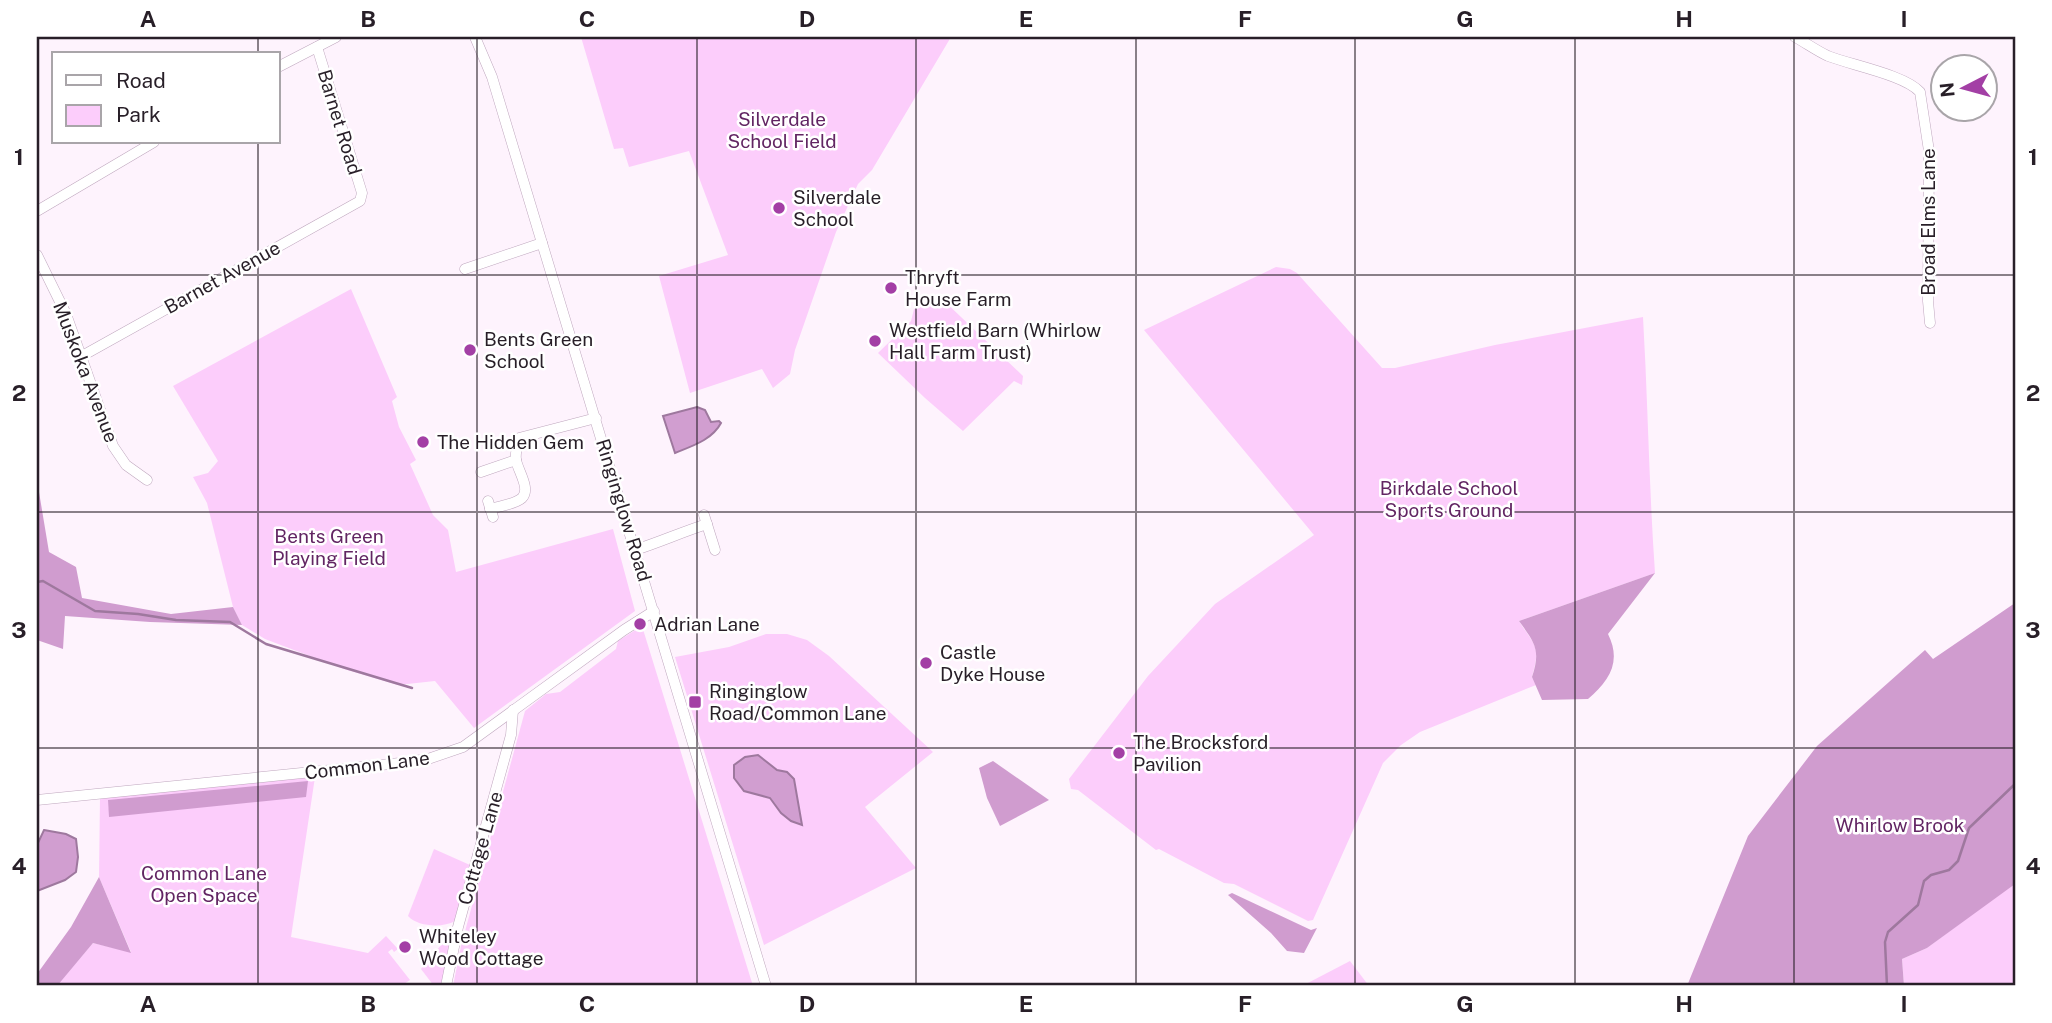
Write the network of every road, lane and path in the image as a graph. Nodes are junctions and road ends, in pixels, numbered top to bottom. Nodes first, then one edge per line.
1 (336, 37) edge
2 (475, 37) edge
3 (1795, 37) edge
4 (317, 47) junction
5 (280, 66) edge
6 (151, 144) edge
7 (362, 197) joint
8 (37, 211) edge
9 (542, 243) junction
10 (37, 255) edge
11 (464, 268) dead end
12 (1930, 323) dead end
13 (82, 356) junction
14 (596, 418) junction
15 (516, 460) junction
16 (481, 472) dead end
17 (147, 480) dead end
18 (490, 509) dead end
19 (635, 550) junction
20 (715, 550) dead end
21 (654, 611) junction
22 (513, 710) junction
23 (37, 800) edge
24 (446, 986) edge
25 (766, 986) edge

1 - 4 street
2 - 9 street, Ringinglow Road
3 - 12 street, Broad Elms Lane
4 - 5 street
4 - 7 street, Barnet Road
6 - 8 street
7 - 13 street, Barnet Avenue
9 - 11 street
9 - 14 street, Ringinglow Road
10 - 13 street, Muskoka Avenue
13 - 17 street, Muskoka Avenue
14 - 15 street
14 - 19 street, Ringinglow Road
15 - 16 street
15 - 18 street
19 - 20 street
19 - 21 street, Ringinglow Road
21 - 22 street, Common Lane
21 - 25 street, Ringinglow Road
22 - 23 street, Common Lane
22 - 24 street, Cottage Lane

